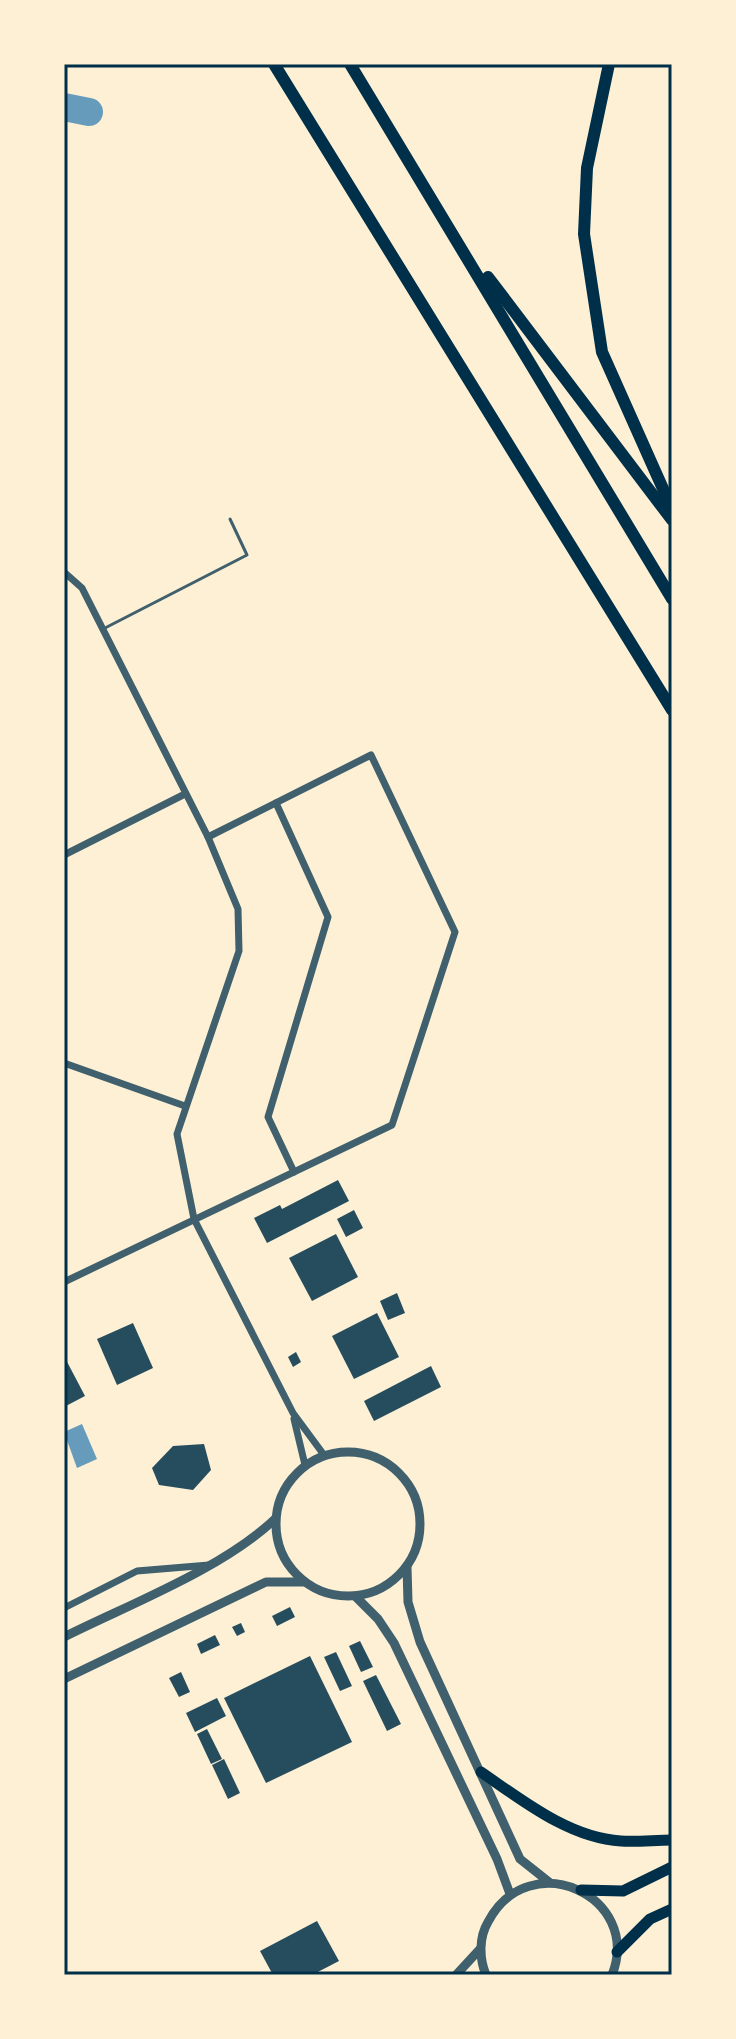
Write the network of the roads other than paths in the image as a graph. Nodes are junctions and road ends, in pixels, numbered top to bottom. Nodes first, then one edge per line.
1 (274, 64) edge
2 (350, 64) edge
3 (609, 64) edge
4 (450, 227) junction
5 (672, 509) edge
6 (230, 519) dead end
7 (672, 520) edge
8 (64, 572) edge
9 (672, 599) edge
10 (102, 629) junction
11 (672, 710) edge
12 (185, 794) junction
13 (276, 803) junction
14 (208, 837) junction
15 (64, 855) edge
16 (64, 1063) edge
17 (185, 1106) junction
18 (294, 1172) junction
19 (194, 1219) junction
20 (64, 1282) edge
21 (293, 1413) junction
22 (324, 1455) junction
23 (305, 1465) junction
24 (275, 1519) junction
25 (211, 1564) junction
26 (407, 1567) junction
27 (304, 1582) junction
28 (355, 1596) junction
29 (64, 1608) edge
30 (64, 1637) edge
31 (64, 1679) edge
32 (481, 1772) junction
33 (672, 1840) edge
34 (672, 1867) edge
35 (549, 1882) junction
36 (581, 1890) junction
37 (510, 1894) junction
38 (672, 1909) edge
39 (480, 1949) junction
40 (617, 1952) junction
41 (456, 1975) edge
42 (486, 1975) edge
43 (612, 1975) edge

1 - 11 highway
2 - 4 highway
3 - 5 highway
4 - 7 highway
4 - 9 highway
6 - 10 lane
8 - 10 street
10 - 12 street
12 - 14 street
12 - 15 street
13 - 14 street
13 - 18 street
13 - 18 street
14 - 17 street
16 - 17 street
17 - 19 street
18 - 19 street
19 - 20 street
19 - 21 street
21 - 22 street
21 - 23 street
22 - 23 street
22 - 26 street
23 - 24 street
24 - 25 street
24 - 27 street
25 - 29 street
25 - 30 street
26 - 28 street
26 - 32 street
27 - 28 street
27 - 31 street
28 - 37 street
32 - 33 main road
32 - 35 street
34 - 36 main road
35 - 36 street
35 - 37 street
36 - 40 street
37 - 39 street
38 - 40 main road
39 - 41 street
39 - 42 street
40 - 43 street

